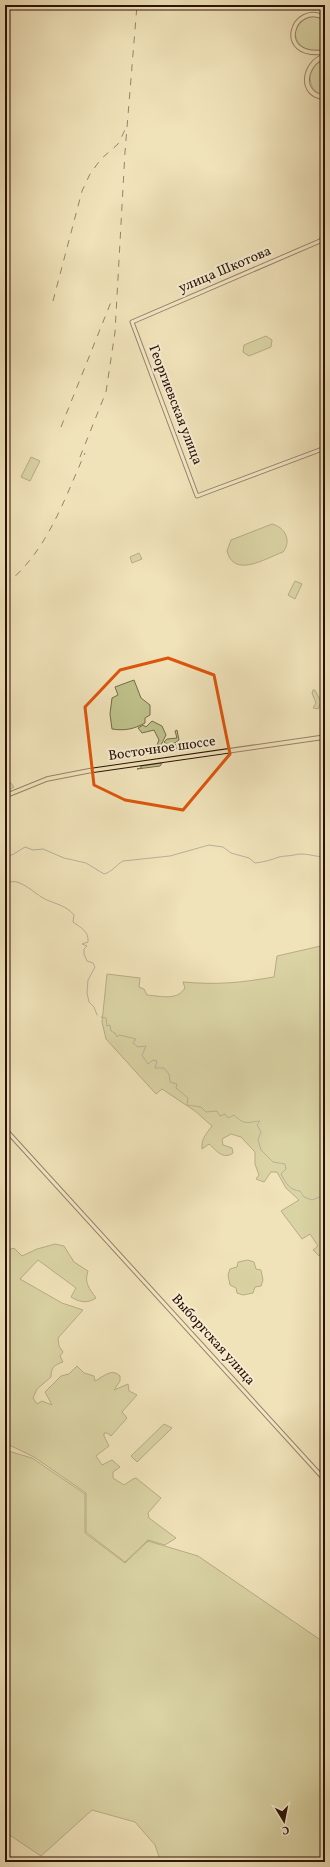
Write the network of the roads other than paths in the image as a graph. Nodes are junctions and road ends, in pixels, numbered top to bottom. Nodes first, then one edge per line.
1 (325, 18) edge
2 (325, 52) edge
3 (325, 56) edge
4 (325, 97) edge
5 (325, 236) edge
6 (132, 322) joint
7 (325, 448) edge
8 (325, 737) edge
9 (5, 796) edge
10 (5, 1129) edge
11 (325, 1480) edge

1 - 2 main road
3 - 4 highway
5 - 6 street, улица Шкотова
6 - 7 street, Георгиевская улица
8 - 9 main road, Восточное шоссе
10 - 11 street, Выборгская улица

